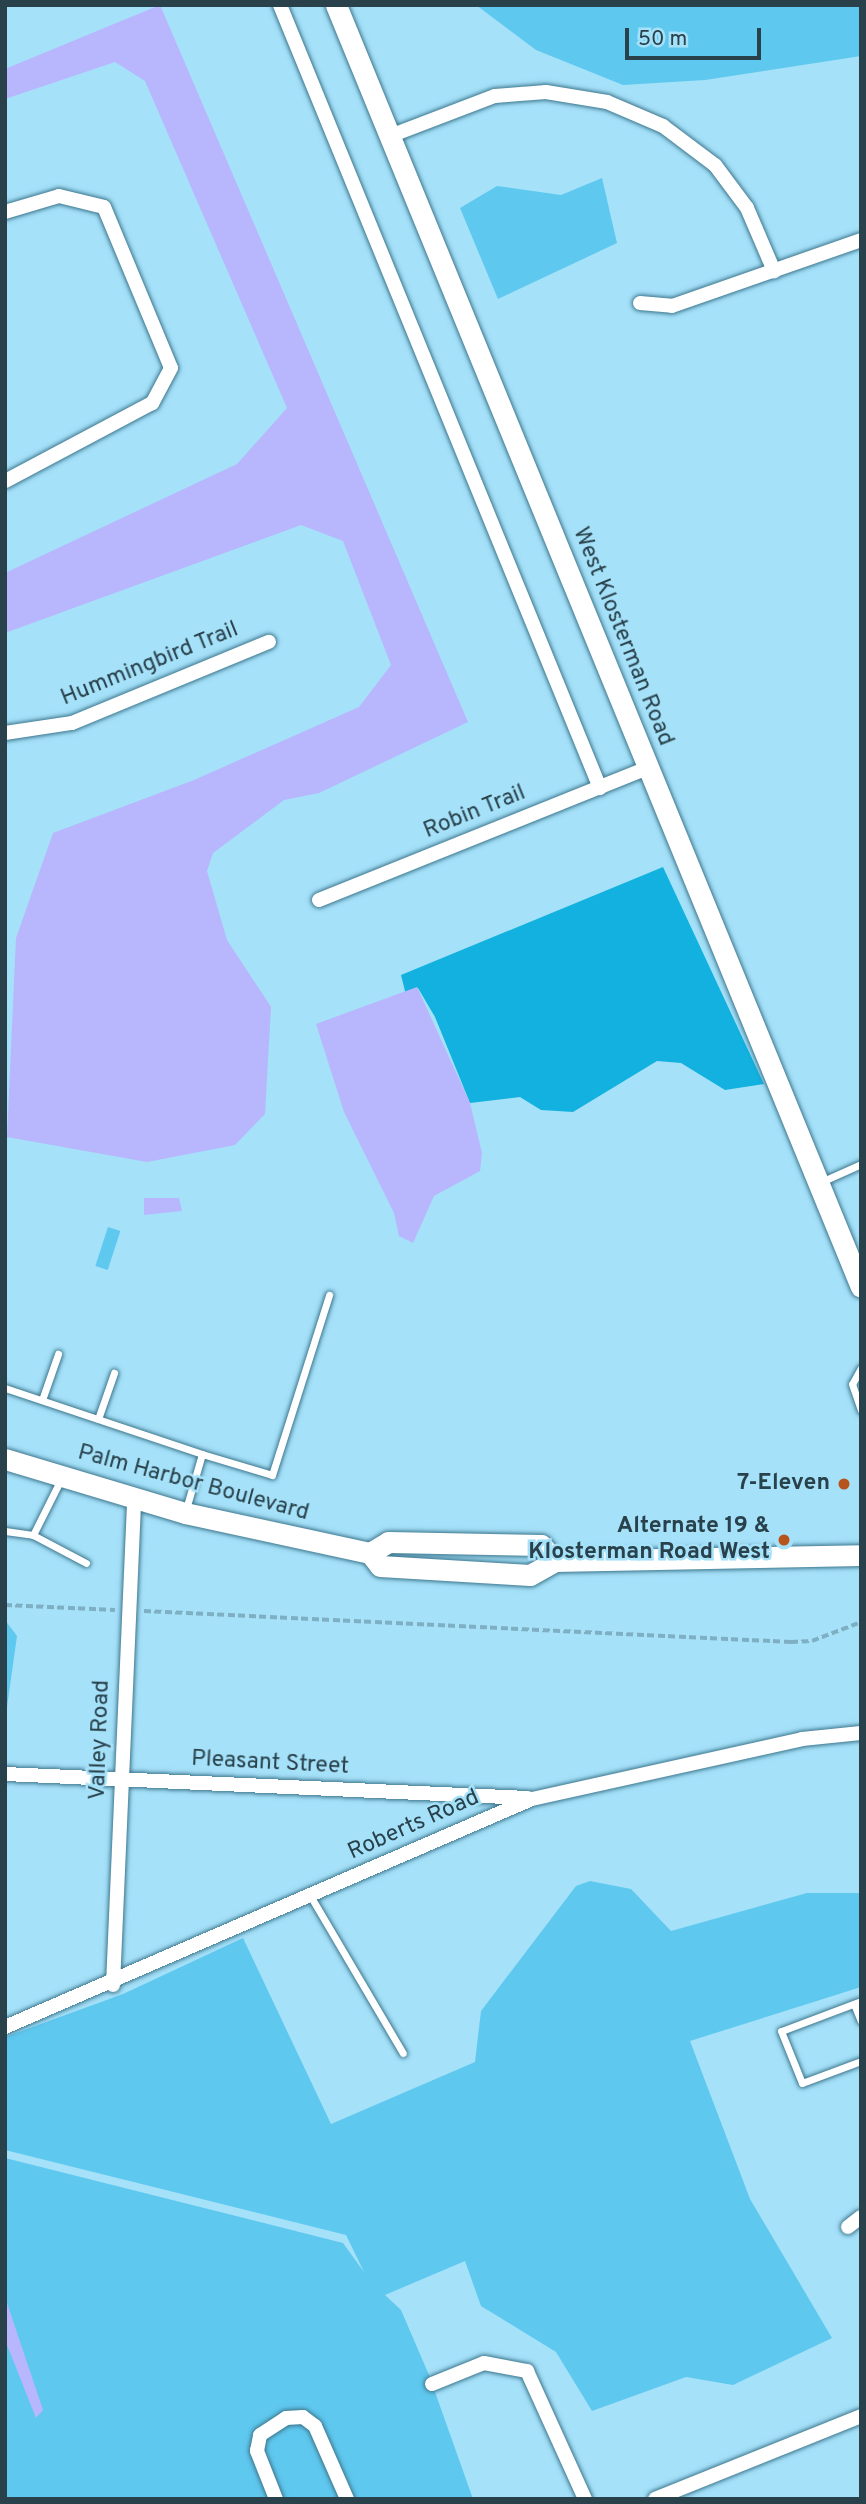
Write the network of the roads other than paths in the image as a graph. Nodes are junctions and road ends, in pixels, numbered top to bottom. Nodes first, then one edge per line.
1 (280, 5) edge
2 (336, 5) edge
3 (390, 136) junction
4 (5, 212) edge
5 (861, 240) edge
6 (774, 271) junction
7 (640, 303) dead end
8 (5, 481) edge
9 (269, 642) dead end
10 (5, 733) edge
11 (647, 768) junction
12 (600, 788) junction
13 (319, 900) dead end
14 (861, 1164) edge
15 (817, 1183) junction
16 (861, 1286) edge
17 (329, 1295) dead end
18 (58, 1354) dead end
19 (861, 1368) edge
20 (114, 1373) dead end
21 (5, 1388) edge
22 (42, 1400) junction
23 (861, 1410) edge
24 (99, 1419) junction
25 (202, 1454) junction
26 (5, 1459) edge
27 (62, 1477) junction
28 (134, 1497) junction
29 (185, 1513) junction
30 (5, 1531) edge
31 (33, 1535) junction
32 (370, 1553) junction
33 (861, 1555) edge
34 (555, 1561) junction
35 (86, 1563) dead end
36 (861, 1733) edge
37 (5, 1774) edge
38 (122, 1780) junction
39 (532, 1799) junction
40 (312, 1897) junction
41 (113, 1985) junction
42 (857, 2002) edge
43 (861, 2021) edge
44 (5, 2027) edge
45 (403, 2053) dead end
46 (861, 2061) edge
47 (861, 2217) edge
48 (848, 2227) dead end
49 (432, 2384) dead end
50 (861, 2416) edge
51 (276, 2499) edge
52 (346, 2499) edge
53 (585, 2499) edge
54 (655, 2499) edge

1 - 12 street
2 - 3 street, West Klosterman Road
3 - 6 street
3 - 11 street, West Klosterman Road
4 - 8 street
5 - 6 street
6 - 7 street
9 - 10 street, Hummingbird Trail
11 - 12 street, Robin Trail
11 - 15 street, West Klosterman Road
12 - 13 street, Robin Trail
14 - 15 lane
15 - 16 street, West Klosterman Road
17 - 25 lane
18 - 22 lane
19 - 23 lane
20 - 24 lane
21 - 22 lane
22 - 24 lane
24 - 25 lane
25 - 29 lane
26 - 27 street, Palm Harbor Boulevard
27 - 28 street, Palm Harbor Boulevard
27 - 31 lane
28 - 29 street, Palm Harbor Boulevard
28 - 38 street, Valley Road
29 - 32 street, Palm Harbor Boulevard
30 - 31 lane
31 - 35 lane
32 - 34 street, Palm Harbor Boulevard
32 - 34 street
33 - 34 street, Palm Harbor Boulevard
36 - 39 street, Roberts Road
37 - 38 street, Pleasant Street
38 - 39 street, Pleasant Street
38 - 41 street, Valley Road
39 - 40 street, Roberts Road
40 - 41 street, Roberts Road
40 - 45 lane
41 - 44 street, Roberts Road
42 - 43 lane
42 - 46 lane
47 - 48 street
49 - 53 street
50 - 54 street
51 - 52 street

